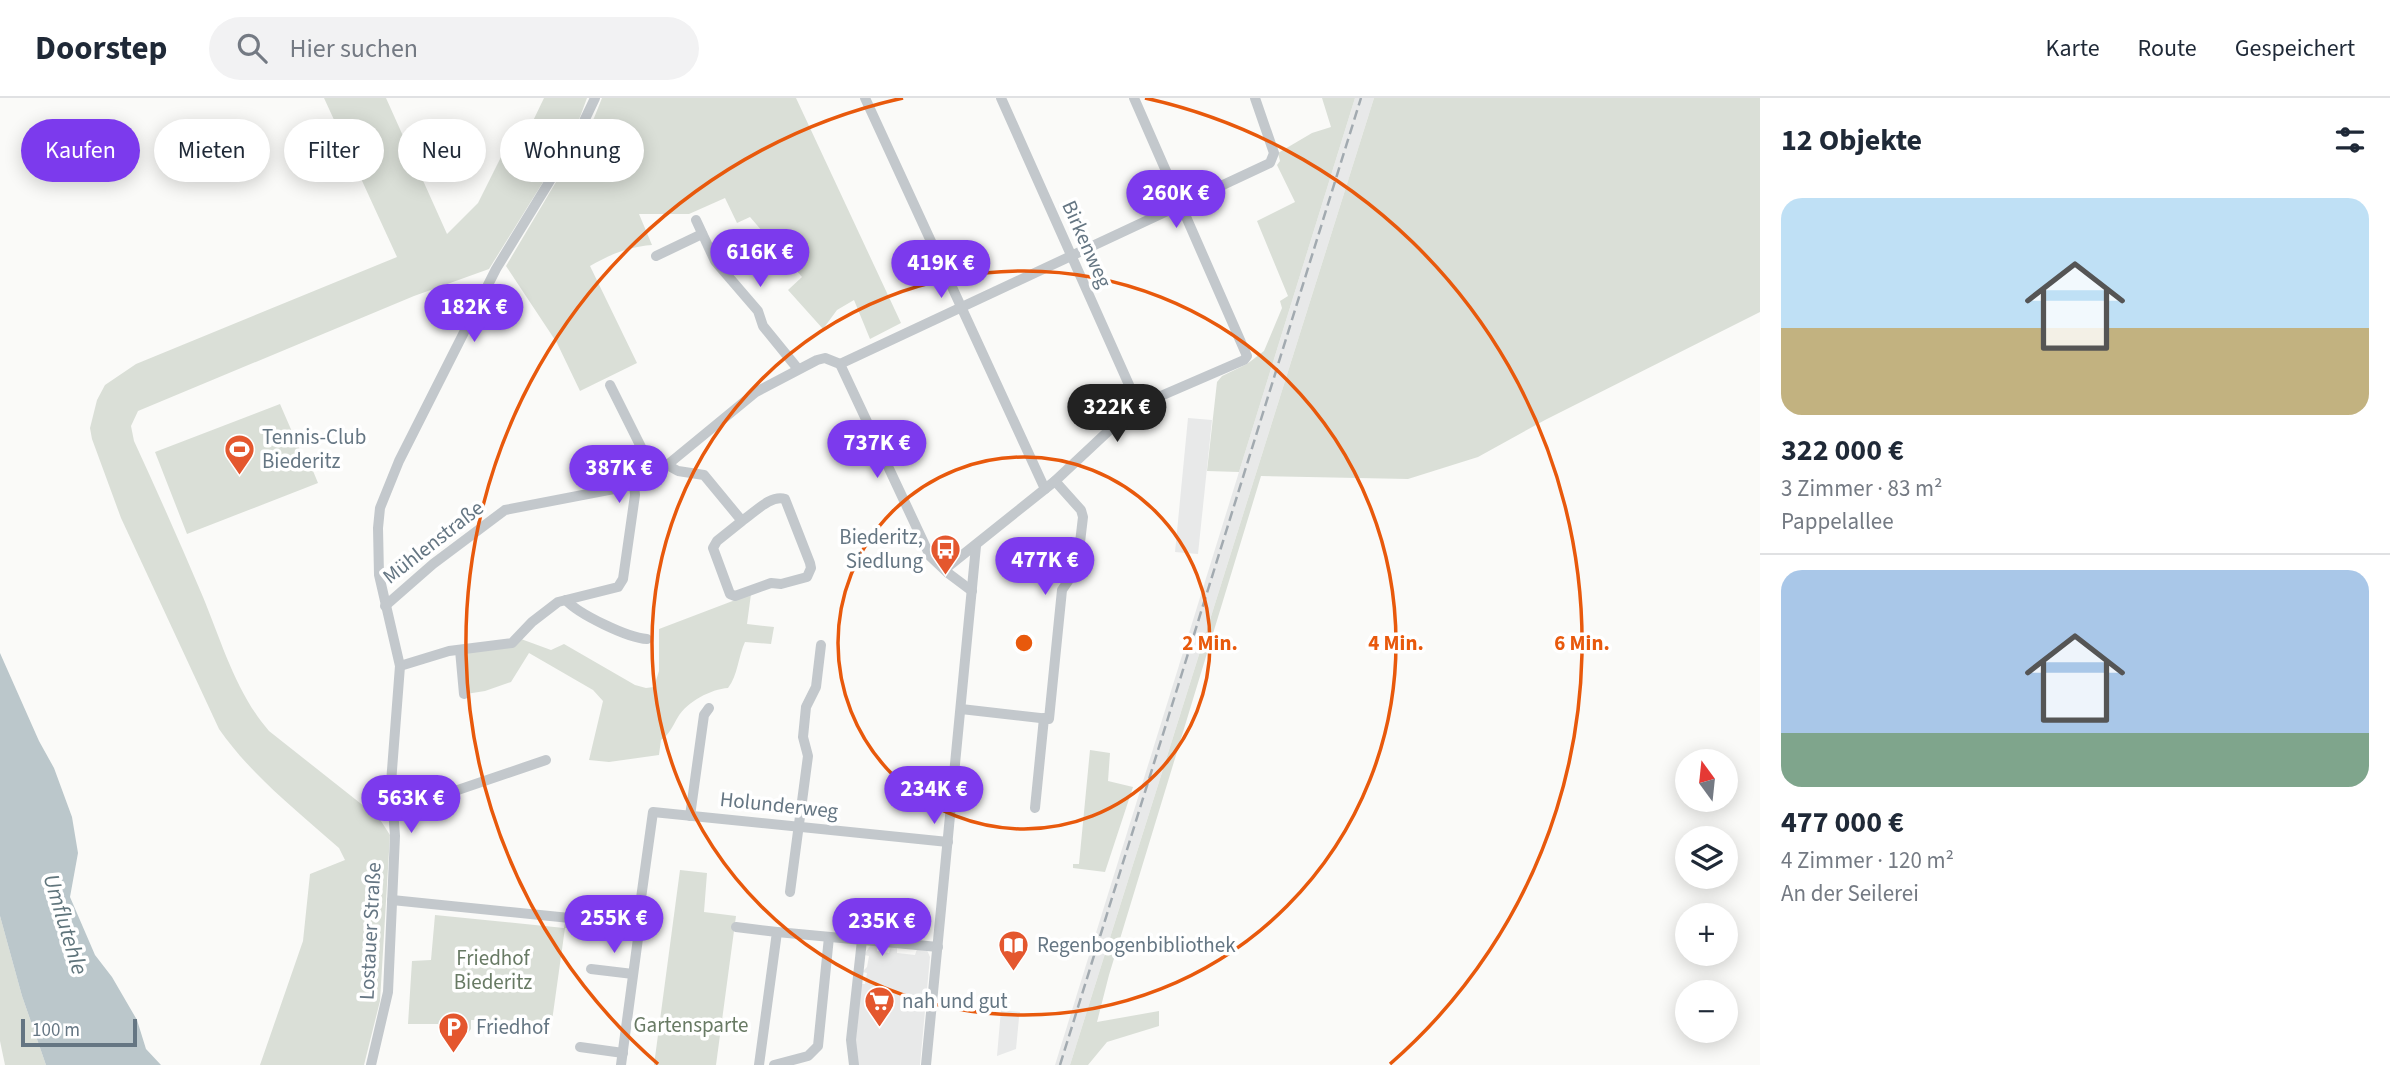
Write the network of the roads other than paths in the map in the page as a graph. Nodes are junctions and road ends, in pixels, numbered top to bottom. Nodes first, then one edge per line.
1 (595, 98) edge
2 (865, 98) edge
3 (1001, 98) edge
4 (1134, 98) edge
5 (1255, 98) edge
6 (1182, 203) junction
7 (696, 220) dead end
8 (702, 234) junction
9 (1071, 255) junction
10 (656, 256) dead end
11 (961, 306) junction
12 (840, 363) junction
13 (798, 369) junction
14 (610, 385) dead end
15 (1138, 405) junction
16 (669, 466) junction
17 (655, 475) junction
18 (1055, 481) junction
19 (634, 484) junction
20 (1045, 489) junction
21 (742, 521) junction
22 (976, 546) junction
23 (945, 569) junction
24 (972, 591) junction
25 (566, 600) junction
26 (385, 606) junction
27 (647, 639) dead end
28 (821, 645) dead end
29 (460, 650) junction
30 (400, 666) junction
31 (464, 694) dead end
32 (709, 708) dead end
33 (961, 709) junction
34 (1044, 718) junction
35 (546, 760) dead end
36 (1035, 808) dead end
37 (393, 813) junction
38 (690, 816) junction
39 (799, 827) junction
40 (948, 842) junction
41 (790, 891) dead end
42 (392, 900) junction
43 (637, 927) junction
44 (736, 927) dead end
45 (777, 932) junction
46 (829, 937) junction
47 (862, 940) junction
48 (938, 947) junction
49 (591, 968) dead end
50 (634, 974) junction
51 (580, 1047) dead end
52 (622, 1053) junction
53 (371, 1065) edge
54 (621, 1065) edge
55 (760, 1065) edge
56 (774, 1065) edge
57 (854, 1065) edge
58 (926, 1065) edge

1 - 26 street, Lostauer Straße
2 - 11 street
3 - 9 street, Birkenweg
4 - 6 street
5 - 6 street
6 - 9 street
6 - 15 street
7 - 8 street
8 - 10 street
8 - 13 street
9 - 11 street
9 - 15 street, Birkenweg
11 - 12 street
11 - 20 street
12 - 13 street, Mühlenstraße
12 - 23 street
13 - 16 street, Mühlenstraße
14 - 17 street
15 - 18 street
16 - 17 street, Mühlenstraße
16 - 21 street
17 - 19 street, Mühlenstraße
18 - 20 street
18 - 34 street
19 - 25 street
19 - 26 street, Mühlenstraße
20 - 22 street
21 - 21 street
22 - 23 street
22 - 24 street
23 - 24 street
24 - 33 street
25 - 27 street
25 - 29 street
26 - 30 street, Lostauer Straße
28 - 39 street
29 - 30 street
29 - 31 street
30 - 37 street, Lostauer Straße
32 - 38 street, Holunderweg
33 - 34 street
33 - 40 street
34 - 36 street
35 - 37 street
37 - 42 street, Lostauer Straße
38 - 39 street, Holunderweg
38 - 43 street, Holunderweg
39 - 40 street, Holunderweg
39 - 41 street
40 - 48 street
42 - 43 street
42 - 53 street, Lostauer Straße
43 - 50 street
44 - 45 street
45 - 46 street
45 - 55 street
46 - 47 street
46 - 56 street
47 - 48 street
47 - 57 street
48 - 58 street
49 - 50 street
50 - 52 street
51 - 52 street
52 - 54 street

